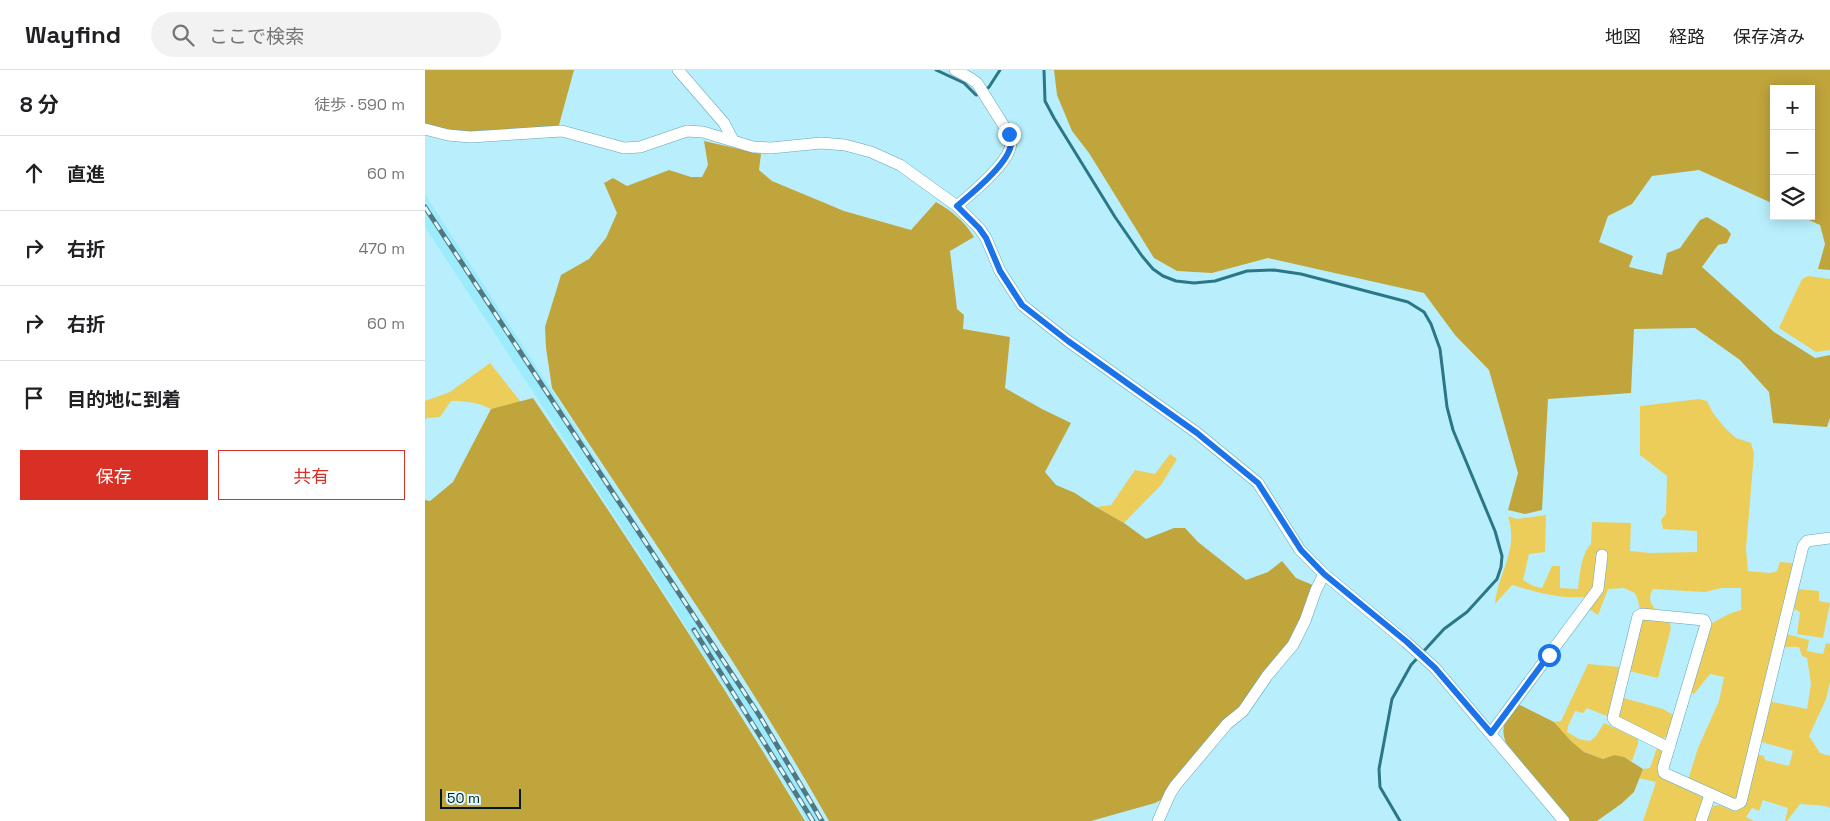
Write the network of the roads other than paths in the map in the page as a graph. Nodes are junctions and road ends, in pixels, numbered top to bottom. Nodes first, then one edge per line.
1 (678, 70) edge
2 (955, 70) edge
3 (425, 129) edge
4 (733, 140) junction
5 (957, 206) junction
6 (1830, 538) edge
7 (1601, 555) dead end
8 (1324, 574) junction
9 (1491, 733) junction
10 (1669, 748) junction
11 (1710, 795) junction
12 (1157, 821) edge
13 (1563, 821) edge
14 (1701, 821) edge

1 - 4 street
2 - 5 street
3 - 4 street
4 - 5 street
5 - 8 street
6 - 11 street
7 - 9 street
8 - 9 street
8 - 12 street
9 - 13 street
10 - 10 street
10 - 11 street
11 - 14 street

